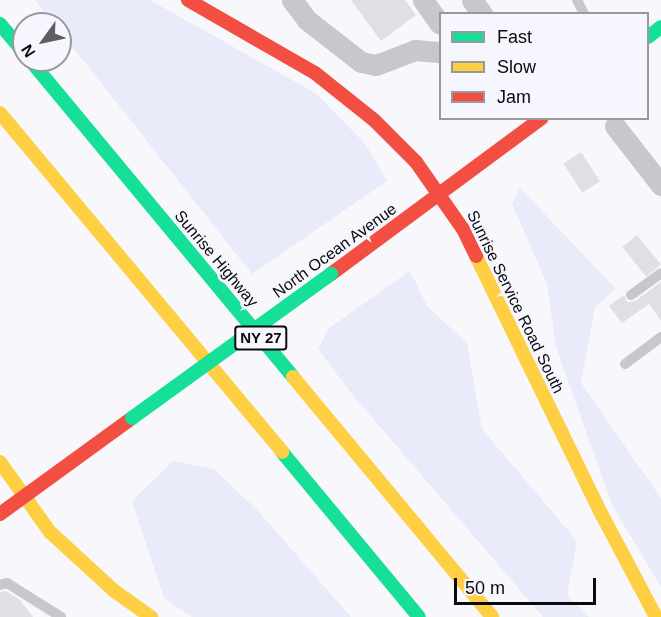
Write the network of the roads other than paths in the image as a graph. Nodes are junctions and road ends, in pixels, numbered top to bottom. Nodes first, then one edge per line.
1 (188, 0) edge
2 (292, 0) edge
3 (423, 0) edge
4 (439, 21) edge
5 (0, 24) edge
6 (661, 27) edge
7 (649, 36) edge
8 (12, 38) edge
9 (439, 52) edge
10 (40, 72) edge
11 (0, 113) edge
12 (539, 120) edge
13 (615, 126) dead end
14 (661, 184) edge
15 (440, 194) junction
16 (661, 273) edge
17 (631, 295) dead end
18 (661, 337) edge
19 (625, 364) dead end
20 (0, 462) edge
21 (23, 497) junction
22 (0, 514) edge
23 (0, 585) edge
24 (61, 617) edge
25 (151, 617) edge
26 (419, 617) edge
27 (492, 617) edge
28 (656, 617) edge

1 - 15 main road, Sunrise Service Road South
2 - 9 street
3 - 4 street
5 - 8 main road
6 - 7 main road
10 - 27 main road, Sunrise Highway / NY 27
11 - 26 main road
12 - 15 main road, North Ocean Avenue
13 - 14 street
15 - 21 main road, North Ocean Avenue, bridge
15 - 28 main road, Sunrise Service Road South
16 - 17 lane
18 - 19 lane
20 - 21 main road
21 - 22 main road, North Ocean Avenue
21 - 25 main road
23 - 24 lane

